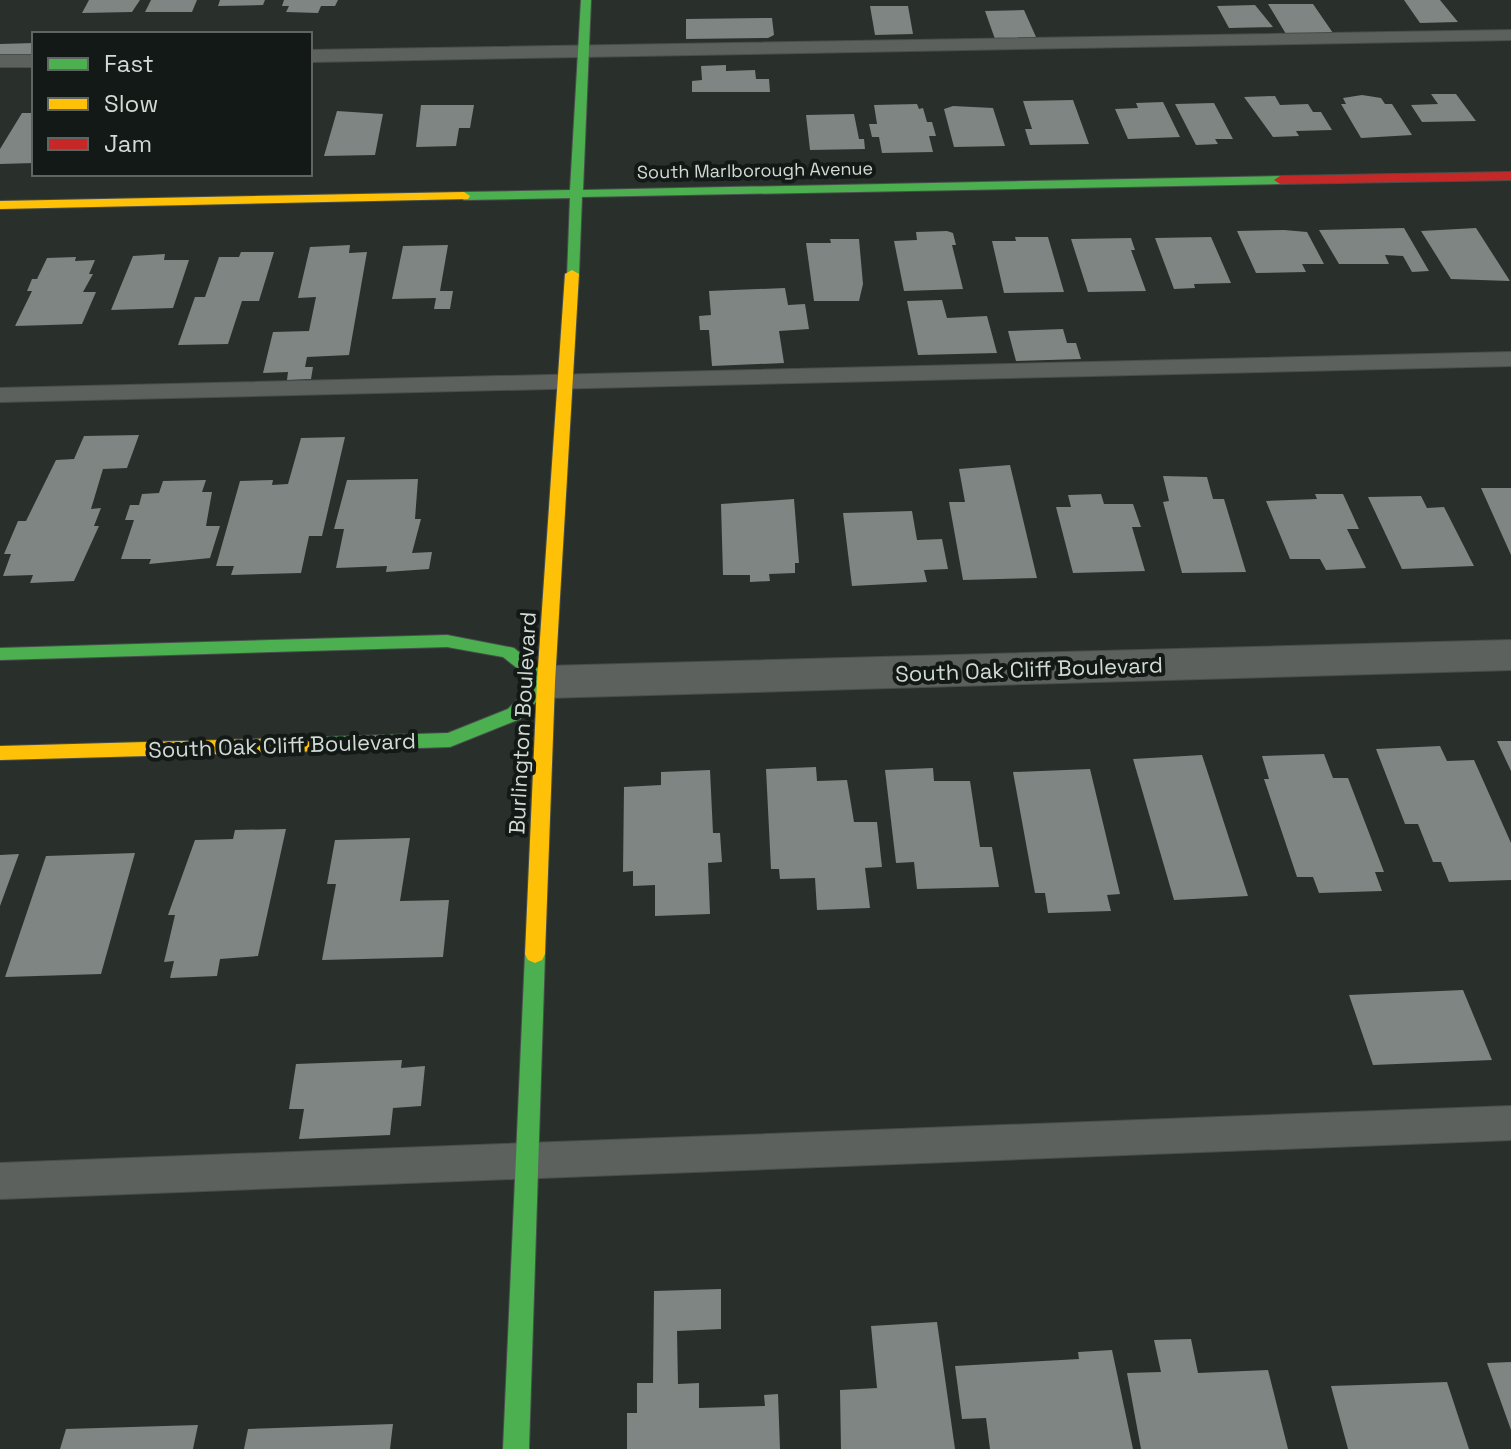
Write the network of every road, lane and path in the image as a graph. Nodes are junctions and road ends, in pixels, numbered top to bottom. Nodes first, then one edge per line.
1 (586, 0) edge
2 (1511, 35) edge
3 (584, 51) junction
4 (312, 56) edge
5 (0, 61) edge
6 (32, 61) edge
7 (1511, 176) edge
8 (576, 194) junction
9 (0, 205) edge
10 (1511, 359) edge
11 (567, 381) junction
12 (0, 395) edge
13 (0, 654) edge
14 (1511, 655) edge
15 (546, 682) junction
16 (0, 753) edge
17 (1511, 1123) edge
18 (527, 1161) junction
19 (0, 1181) edge
20 (516, 1449) edge

1 - 3 street, Burlington Boulevard
2 - 3 lane
3 - 4 lane
3 - 8 street, Burlington Boulevard
5 - 6 lane
7 - 8 street, South Marlborough Avenue
8 - 9 street, South Marlborough Avenue
8 - 11 street, Burlington Boulevard
10 - 11 lane
11 - 12 lane
11 - 15 street, Burlington Boulevard
13 - 15 street
14 - 15 street, South Oak Cliff Boulevard
15 - 16 street, South Oak Cliff Boulevard
15 - 18 street, Burlington Boulevard
17 - 18 lane
18 - 19 lane
18 - 20 street, Burlington Boulevard

